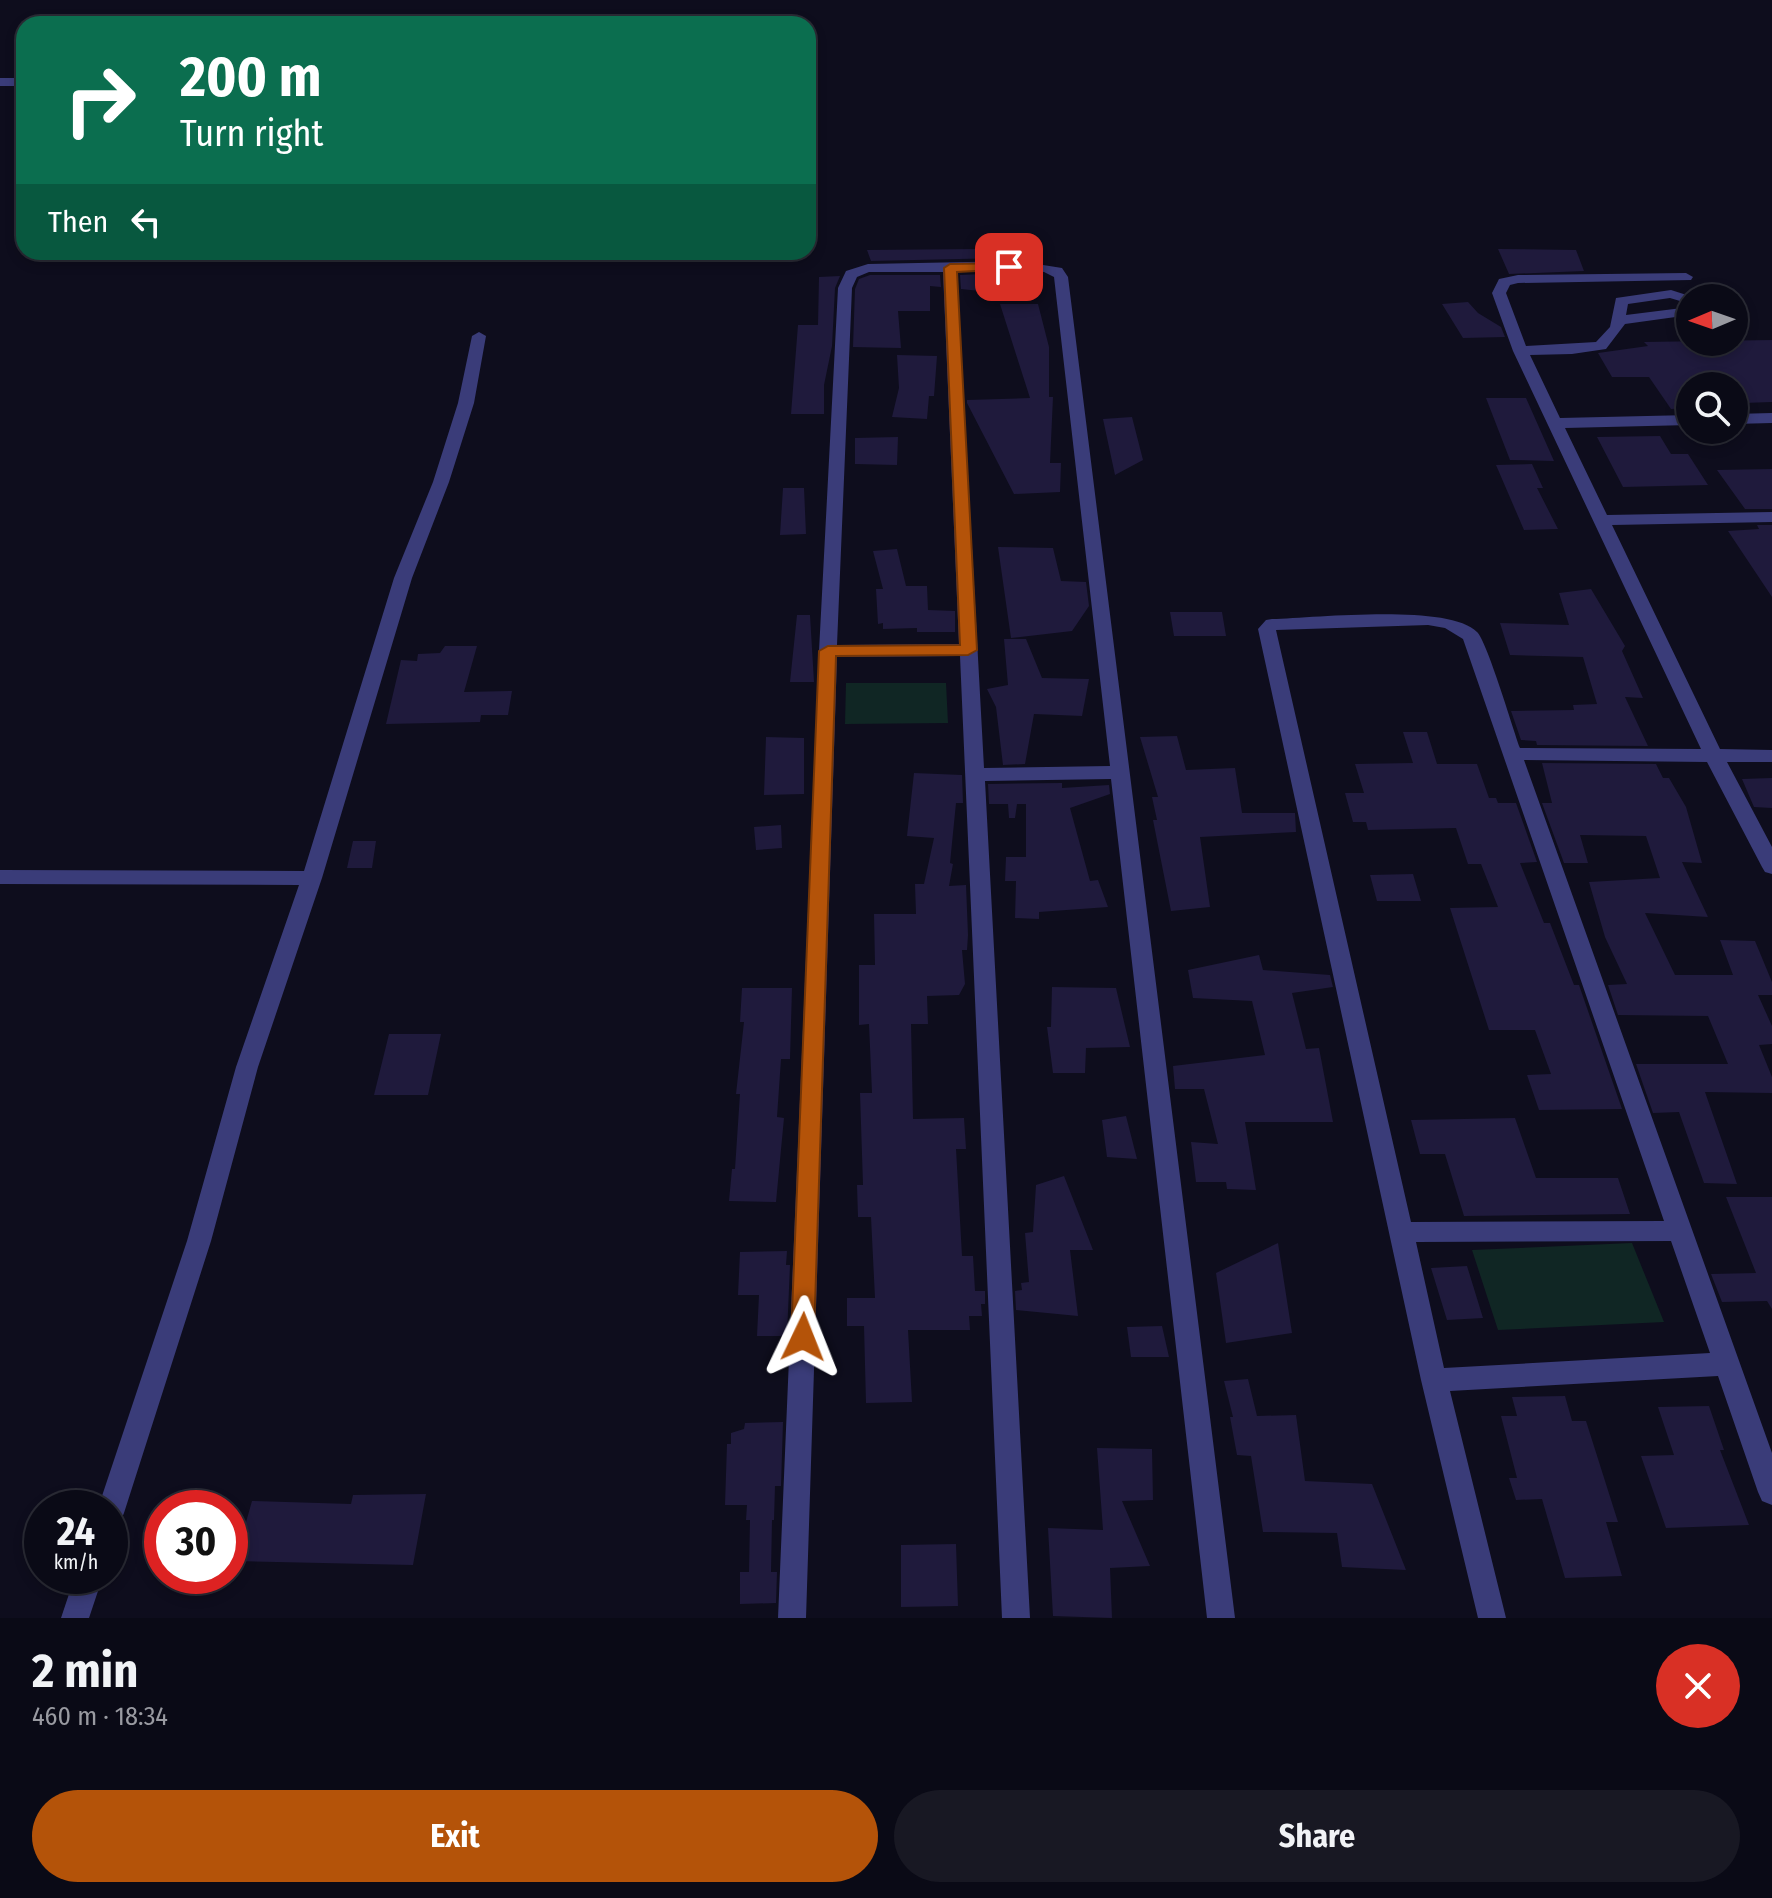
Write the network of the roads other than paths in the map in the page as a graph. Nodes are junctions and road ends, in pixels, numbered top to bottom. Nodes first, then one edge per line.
1 (950, 268) junction
2 (1686, 277) dead end
3 (1676, 296) edge
4 (1676, 313) edge
5 (1620, 320) junction
6 (479, 336) dead end
7 (1520, 351) junction
8 (1772, 418) edge
9 (1748, 419) edge
10 (1676, 420) edge
11 (1557, 423) junction
12 (1772, 517) edge
13 (1601, 520) junction
14 (968, 650) junction
15 (828, 651) junction
16 (1512, 754) junction
17 (1714, 756) junction
18 (1772, 756) edge
19 (1122, 772) junction
20 (974, 775) junction
21 (1772, 867) edge
22 (0, 877) edge
23 (312, 878) junction
24 (1679, 1231) junction
25 (1403, 1232) junction
26 (1726, 1364) junction
27 (1434, 1380) junction
28 (118, 1490) edge
29 (1772, 1492) edge
30 (83, 1594) edge
31 (75, 1618) edge
32 (792, 1618) edge
33 (1016, 1618) edge
34 (1221, 1618) edge
35 (1492, 1618) edge

1 - 14 street
1 - 15 street
1 - 19 street
2 - 7 street
3 - 5 street
4 - 5 street
5 - 7 street
6 - 23 street
7 - 11 street
8 - 9 street
10 - 11 street
11 - 13 street
12 - 13 street
13 - 17 street
14 - 15 street
14 - 20 street
15 - 32 street
16 - 17 street
16 - 24 street
16 - 25 street
17 - 18 street
17 - 21 street
19 - 20 street
19 - 34 street
20 - 33 street
22 - 23 street
23 - 28 street
24 - 25 street
24 - 26 street
25 - 27 street
26 - 27 street
26 - 29 street
27 - 35 street
30 - 31 street

